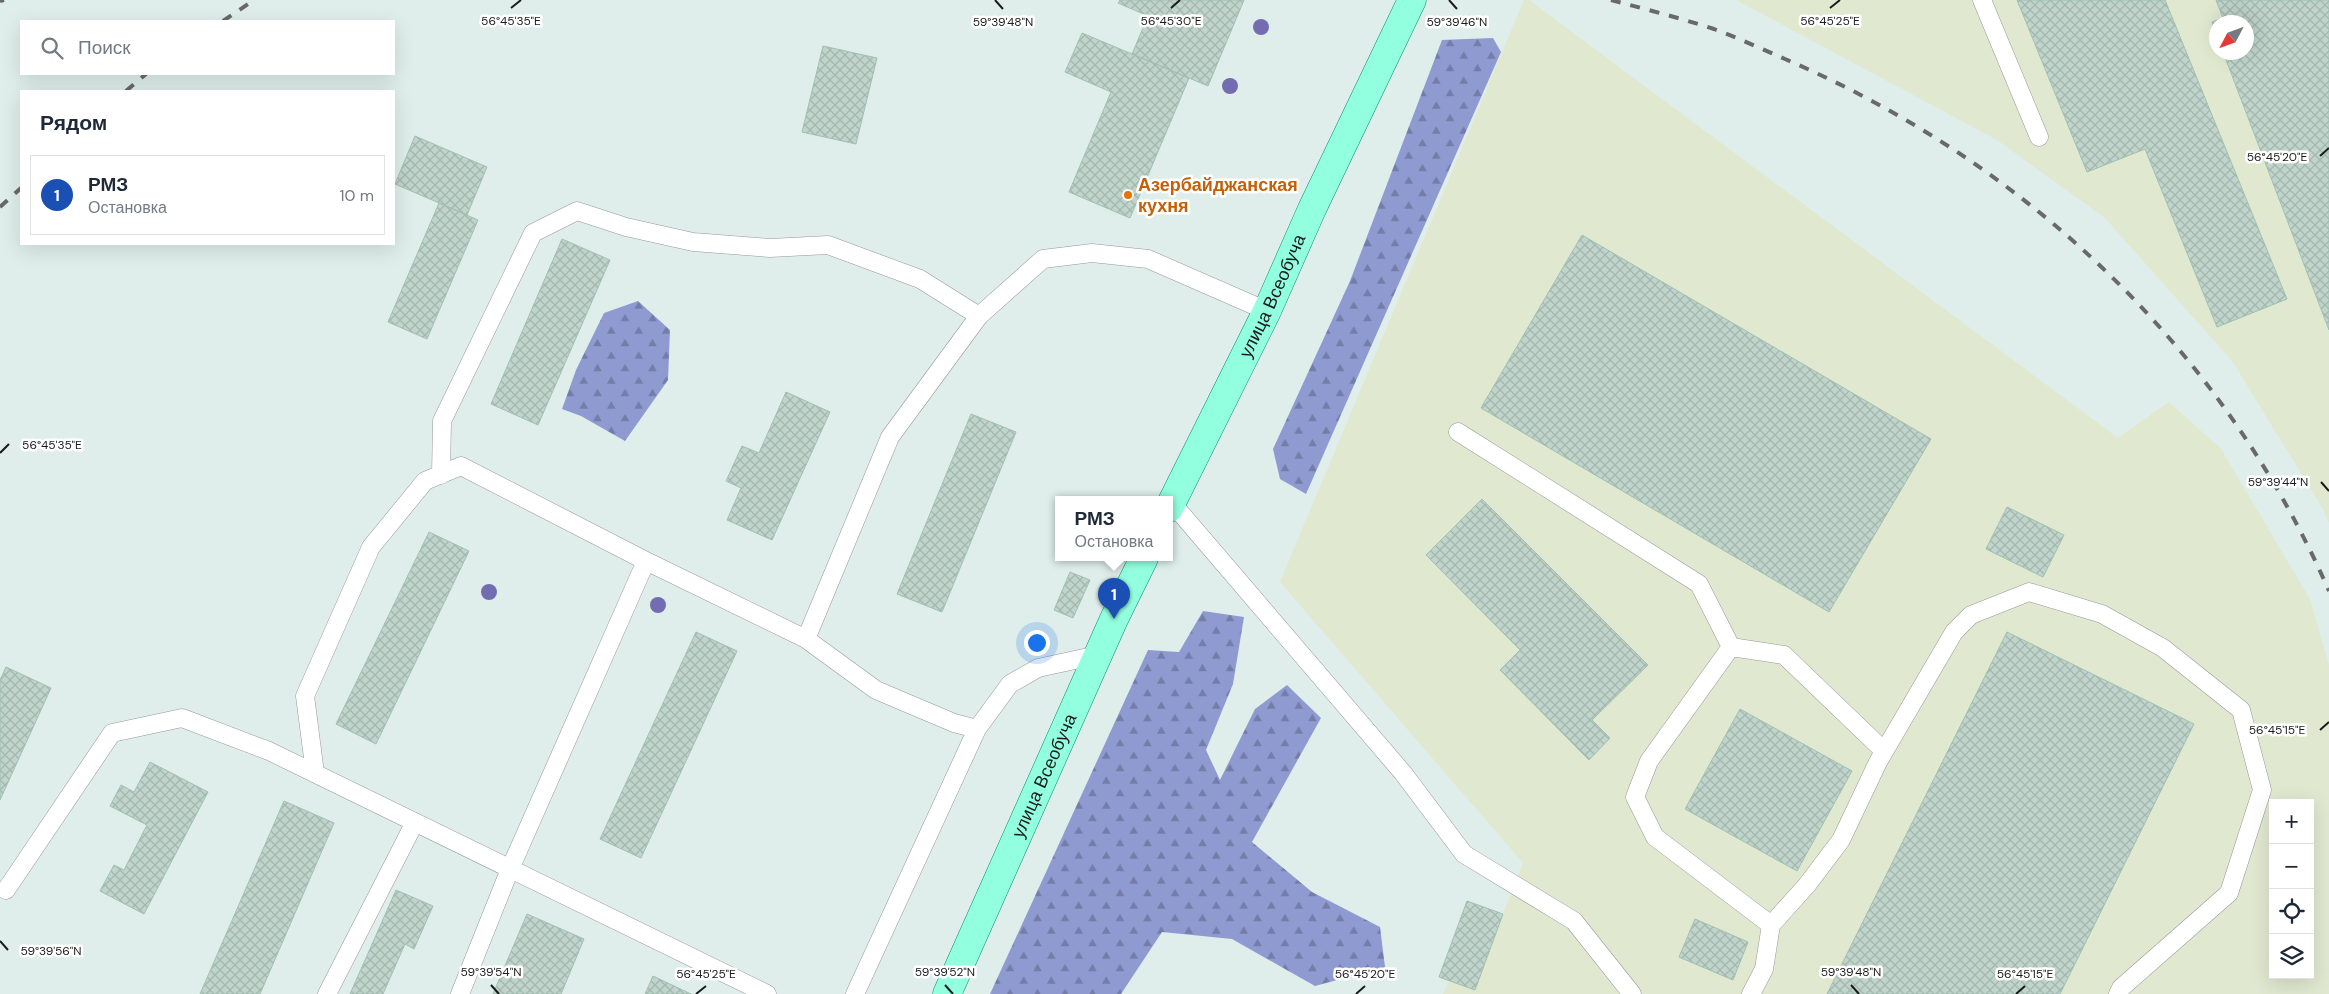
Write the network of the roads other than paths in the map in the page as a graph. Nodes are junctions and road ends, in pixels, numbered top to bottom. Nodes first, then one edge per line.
1 (1412, 0) edge
2 (1982, 0) edge
3 (2039, 136) dead end
4 (1267, 311) junction
5 (979, 316) junction
6 (1458, 432) dead end
7 (440, 475) junction
8 (1173, 500) edge
9 (1173, 509) edge
10 (646, 561) junction
11 (1143, 561) edge
12 (806, 639) junction
13 (1731, 647) junction
14 (1098, 655) junction
15 (978, 729) junction
16 (1884, 751) junction
17 (315, 773) junction
18 (415, 822) junction
19 (510, 869) junction
20 (6, 890) dead end
21 (1771, 925) junction
22 (326, 994) edge
23 (460, 994) edge
24 (768, 994) edge
25 (855, 994) edge
26 (947, 994) edge
27 (1632, 994) edge
28 (1751, 994) edge
29 (2118, 994) edge

1 - 4 main road, улица Всеобуча
2 - 3 lane
4 - 5 lane
4 - 8 main road, улица Всеобуча
5 - 7 lane
5 - 12 lane
6 - 13 lane
7 - 10 lane
7 - 17 lane
9 - 27 lane
10 - 12 lane
10 - 19 lane
11 - 14 main road, улица Всеобуча
12 - 15 lane
13 - 16 lane
13 - 21 lane
14 - 15 lane
14 - 26 main road, улица Всеобуча
15 - 25 lane
16 - 21 lane
16 - 29 lane
17 - 18 lane
17 - 20 lane
18 - 19 lane
18 - 22 lane
19 - 23 lane
19 - 24 lane
21 - 28 lane

